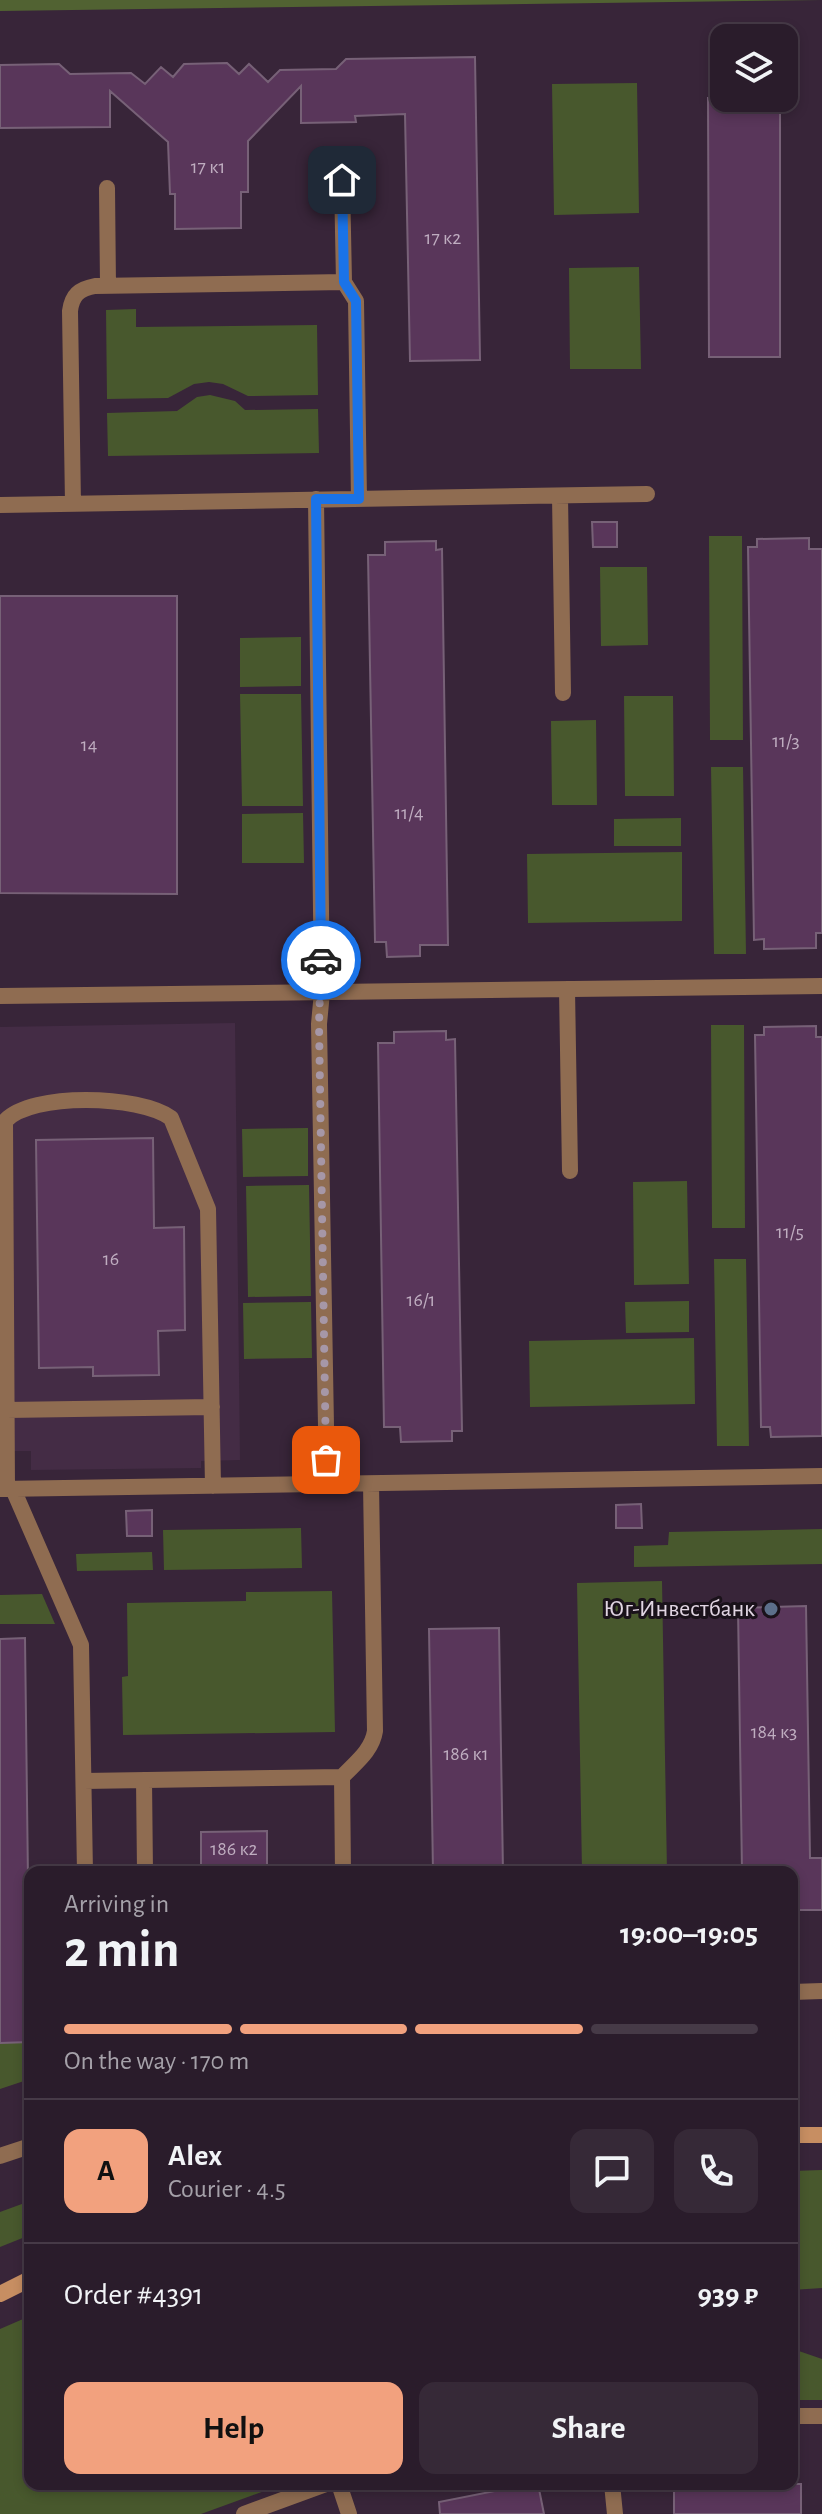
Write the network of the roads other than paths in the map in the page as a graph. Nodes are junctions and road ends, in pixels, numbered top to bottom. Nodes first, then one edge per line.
1 (342, 180) dead end
2 (107, 188) dead end
3 (344, 282) junction
4 (108, 286) junction
5 (647, 494) dead end
6 (560, 496) junction
7 (316, 499) junction
8 (359, 499) junction
9 (73, 504) junction
10 (0, 505) edge
11 (563, 693) dead end
12 (822, 986) edge
13 (567, 989) junction
14 (322, 992) junction
15 (0, 996) edge
16 (570, 1171) dead end
17 (212, 1407) junction
18 (6, 1410) junction
19 (822, 1476) edge
20 (327, 1484) junction
21 (371, 1484) junction
22 (213, 1486) junction
23 (7, 1489) edge
24 (342, 1777) junction
25 (144, 1780) junction
26 (84, 1781) junction
27 (85, 1866) edge
28 (145, 1866) edge
29 (343, 1866) edge
30 (822, 1991) edge
31 (798, 1992) edge
32 (798, 2135) edge
33 (822, 2135) edge
34 (24, 2148) edge
35 (0, 2156) edge
36 (24, 2282) edge
37 (0, 2294) edge
38 (798, 2416) edge
39 (822, 2416) edge
40 (310, 2490) edge
41 (341, 2490) edge
42 (613, 2490) edge
43 (244, 2514) edge
44 (349, 2514) edge
45 (615, 2514) edge

1 - 3 street
2 - 4 street
3 - 4 street
3 - 8 street
4 - 9 street
5 - 6 street
6 - 8 street
6 - 11 street
7 - 8 street
7 - 9 street
7 - 14 street
9 - 10 street
12 - 13 street
13 - 14 street
13 - 16 street
14 - 15 street
14 - 20 street
17 - 18 street
17 - 18 street
17 - 22 street
18 - 23 street
19 - 21 street
20 - 21 street
20 - 22 street
21 - 24 street
22 - 23 street
23 - 26 street
24 - 25 street
24 - 29 street
25 - 26 street
25 - 28 street
26 - 27 street
30 - 31 street
32 - 33 street
34 - 35 street
36 - 37 street
38 - 39 street
40 - 43 street
41 - 44 street
42 - 45 street

